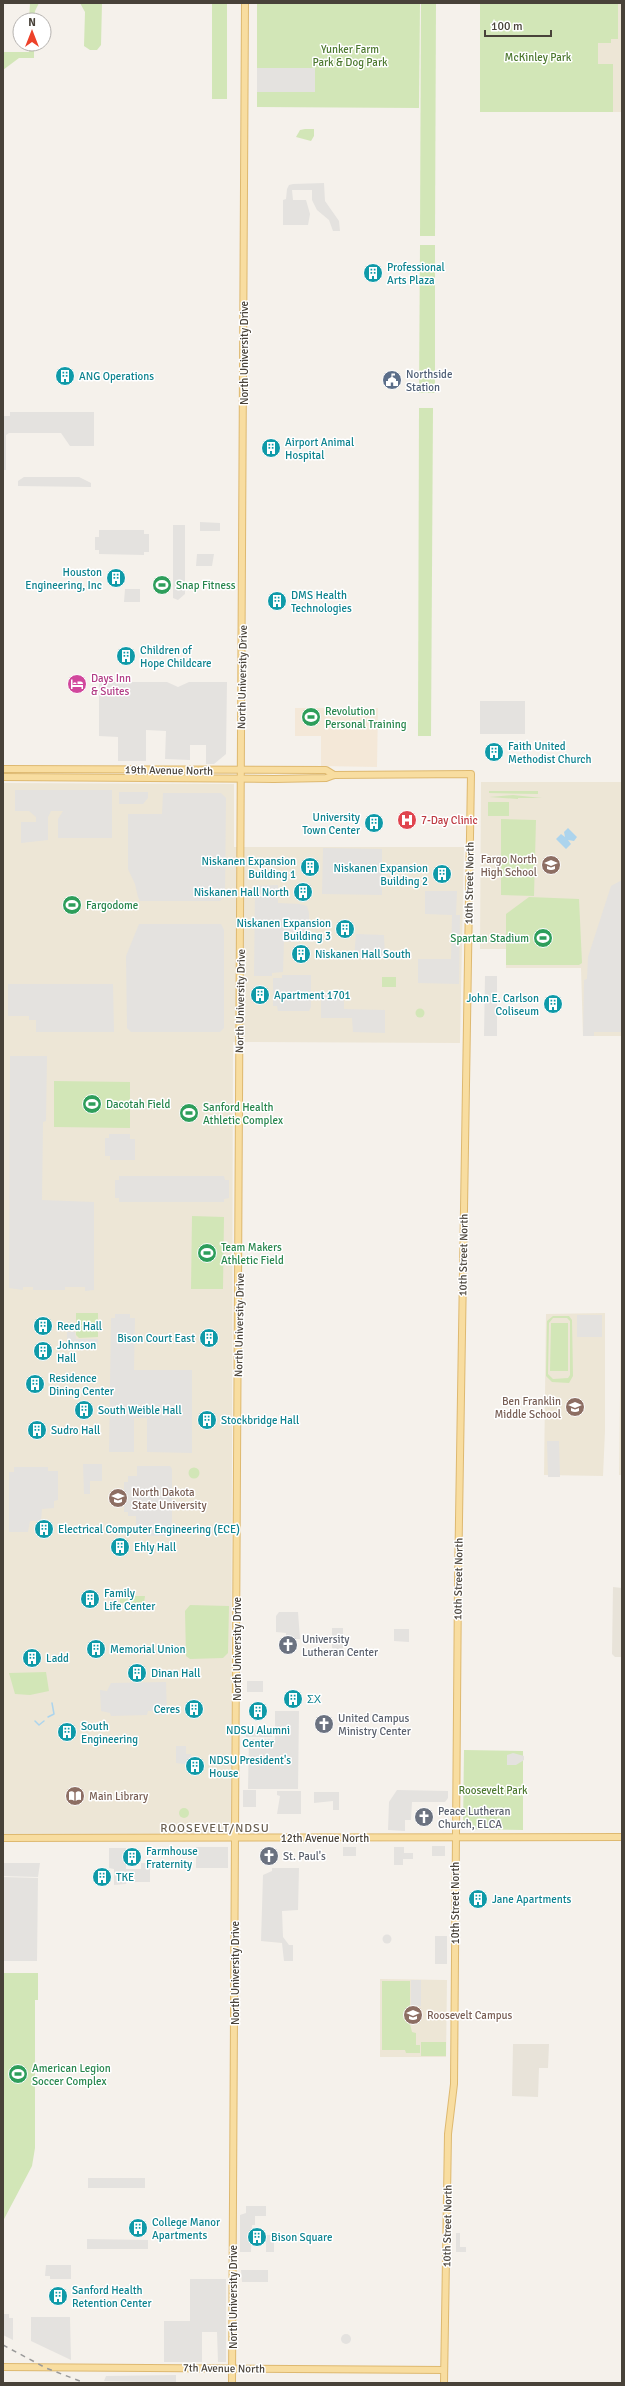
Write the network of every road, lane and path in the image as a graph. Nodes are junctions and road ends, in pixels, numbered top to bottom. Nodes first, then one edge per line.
1 (246, 3) edge
2 (3, 769) edge
3 (100, 769) junction
4 (242, 770) junction
5 (471, 774) joint
6 (334, 775) junction
7 (3, 777) edge
8 (48, 778) junction
9 (242, 779) junction
10 (622, 1837) edge
11 (3, 1838) edge
12 (235, 1838) junction
13 (455, 1838) junction
14 (3, 2367) edge
15 (232, 2368) junction
16 (444, 2370) junction
17 (232, 2383) edge
18 (444, 2383) edge

1 - 4 main road, North University Drive
2 - 3 main road, 19th Avenue North
3 - 4 main road, 19th Avenue North
3 - 8 main road
4 - 6 main road, 19th Avenue North
4 - 9 main road, North University Drive
5 - 6 main road, 19th Avenue North
5 - 13 main road, 10th Street North
6 - 9 main road, 19th Avenue North
7 - 8 main road, 19th Avenue North
8 - 9 main road, 19th Avenue North
9 - 12 main road, North University Drive
10 - 13 main road, 12th Avenue North
11 - 12 main road, 12th Avenue North
12 - 13 main road, 12th Avenue North
12 - 15 main road, North University Drive
13 - 16 main road, 10th Street North
14 - 15 main road, 7th Avenue North
15 - 16 main road, 7th Avenue North
15 - 17 main road, North University Drive
16 - 18 main road, 10th Street North

